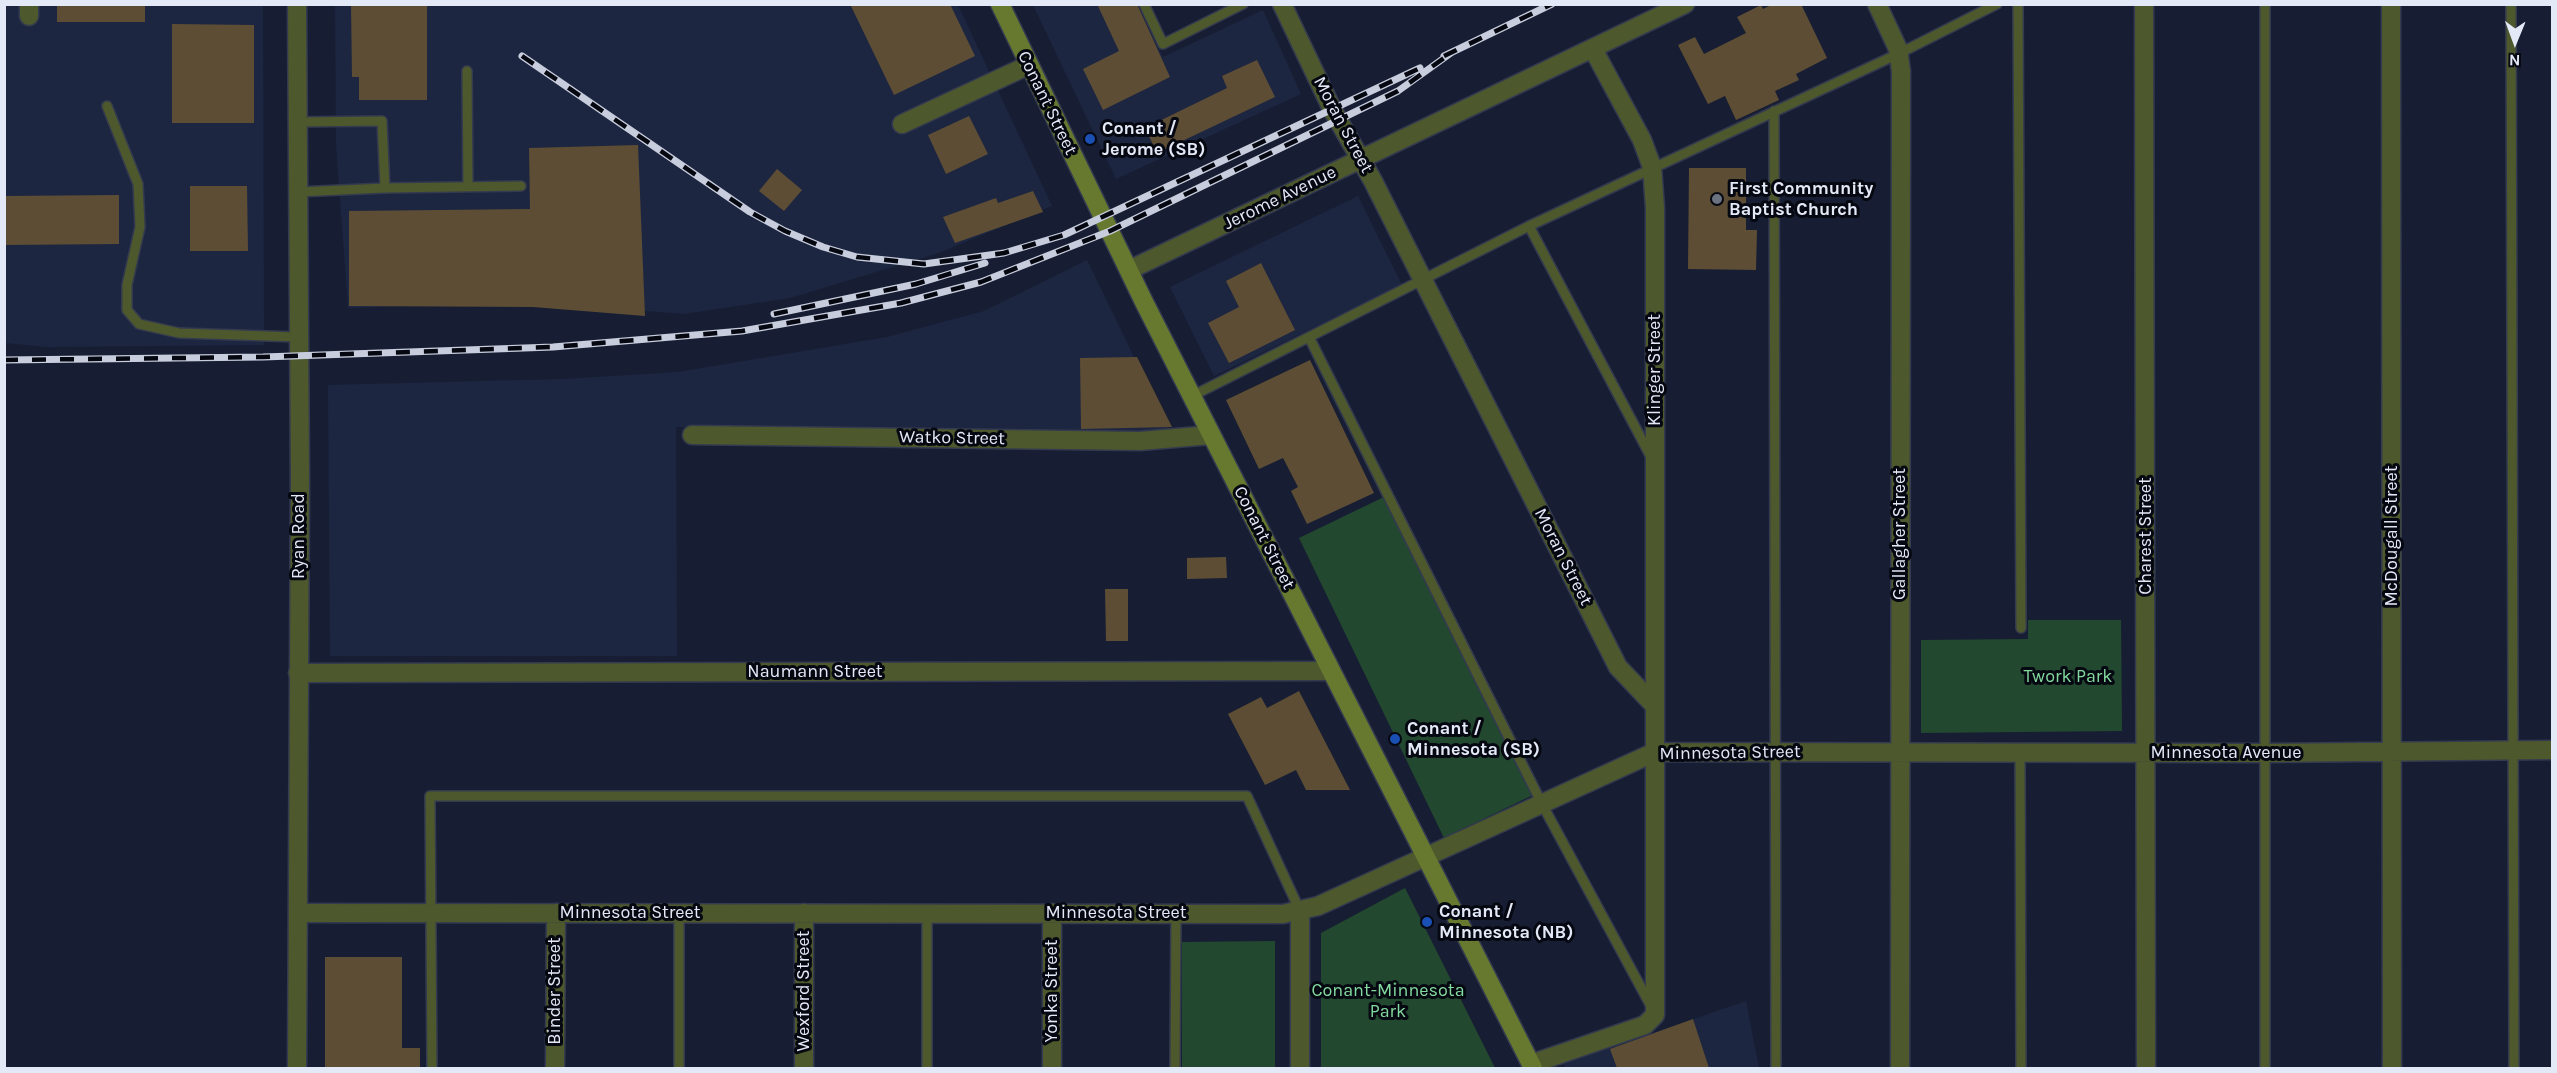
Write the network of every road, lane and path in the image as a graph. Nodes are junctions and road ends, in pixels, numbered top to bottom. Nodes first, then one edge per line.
1 (297, 4) edge
2 (999, 4) edge
3 (1144, 4) edge
4 (1243, 4) edge
5 (1282, 4) edge
6 (1685, 4) edge
7 (1877, 4) edge
8 (1997, 4) edge
9 (2018, 4) edge
10 (2144, 4) edge
11 (2265, 4) edge
12 (2391, 4) edge
13 (2511, 4) edge
14 (1593, 49) junction
15 (1898, 54) junction
16 (1029, 65) junction
17 (467, 71) dead end
18 (106, 106) dead end
19 (1774, 111) junction
20 (297, 122) junction
21 (902, 124) dead end
22 (1359, 160) junction
23 (1652, 167) junction
24 (521, 186) dead end
25 (468, 187) junction
26 (385, 188) junction
27 (297, 192) junction
28 (1529, 226) junction
29 (1129, 270) junction
30 (1423, 280) junction
31 (297, 337) junction
32 (1309, 337) junction
33 (1192, 396) junction
34 (692, 435) dead end
35 (1211, 435) junction
36 (1655, 464) junction
37 (2021, 628) dead end
38 (1331, 671) junction
39 (298, 673) junction
40 (1655, 706) junction
41 (2553, 750) edge
42 (1900, 751) junction
43 (2513, 751) junction
44 (1655, 752) junction
45 (1776, 752) junction
46 (2392, 752) junction
47 (2020, 753) junction
48 (2146, 753) junction
49 (2265, 753) junction
50 (1542, 804) junction
51 (1426, 857) junction
52 (1300, 911) junction
53 (298, 913) junction
54 (432, 913) junction
55 (556, 913) junction
56 (680, 913) junction
57 (804, 913) junction
58 (927, 913) junction
59 (1052, 913) junction
60 (1176, 913) junction
61 (1655, 1015) junction
62 (1532, 1066) edge
63 (297, 1068) edge
64 (432, 1068) edge
65 (555, 1068) edge
66 (679, 1068) edge
67 (804, 1068) edge
68 (927, 1068) edge
69 (1052, 1068) edge
70 (1175, 1068) edge
71 (1300, 1068) edge
72 (1776, 1068) edge
73 (1900, 1068) edge
74 (2021, 1068) edge
75 (2146, 1068) edge
76 (2265, 1068) edge
77 (2392, 1068) edge
78 (2514, 1068) edge

1 - 20 street, Ryan Road
2 - 16 main road, Conant Street
3 - 4 lane
5 - 22 street, Moran Street
6 - 14 street, Jerome Avenue
7 - 15 street, Gallagher Street
8 - 15 lane
9 - 37 lane
10 - 48 street, Charest Street
11 - 49 lane
12 - 46 street, McDougall Street
13 - 43 lane
14 - 22 street, Jerome Avenue
14 - 23 street, Klinger Street
15 - 19 lane
15 - 42 street, Gallagher Street
16 - 21 street
16 - 29 main road, Conant Street
17 - 25 lane
18 - 31 lane
19 - 23 lane
19 - 45 lane
20 - 26 lane
20 - 27 street, Ryan Road
22 - 29 street, Jerome Avenue
22 - 30 street, Moran Street
23 - 28 lane
23 - 36 street, Klinger Street
24 - 25 lane
25 - 26 lane
26 - 27 lane
27 - 31 street, Ryan Road
28 - 30 lane
28 - 36 lane
29 - 33 main road, Conant Street
30 - 32 lane
30 - 40 street, Moran Street
31 - 39 street, Ryan Road
32 - 33 lane
32 - 50 lane
33 - 35 main road, Conant Street
34 - 35 street, Watko Street
35 - 38 main road, Conant Street
36 - 40 street, Klinger Street
38 - 39 street, Naumann Street
38 - 51 main road, Conant Street
39 - 53 street, Ryan Road
40 - 44 street
41 - 43 street, Minnesota Avenue
42 - 45 street, Minnesota Street
42 - 47 street, Minnesota Avenue
42 - 73 street, Gallagher Street
43 - 46 street, Minnesota Avenue
43 - 78 lane
44 - 45 street, Minnesota Street
44 - 50 street, Minnesota Street
44 - 61 street
45 - 72 lane
46 - 49 street, Minnesota Avenue
46 - 77 street, McDougall Street
47 - 48 street, Minnesota Avenue
47 - 74 lane
48 - 49 street, Minnesota Avenue
48 - 75 street, Charest Street
49 - 76 lane
50 - 51 street, Minnesota Street
50 - 61 lane
51 - 52 street, Minnesota Street
51 - 62 main road, Conant Street
52 - 54 lane
52 - 60 street, Minnesota Street
52 - 71 street
53 - 54 street, Minnesota Street
53 - 63 street, Ryan Road
54 - 55 street, Minnesota Street
54 - 64 lane
55 - 56 street, Minnesota Street
55 - 65 street, Binder Street
56 - 57 street, Minnesota Street
56 - 66 lane
57 - 58 street, Minnesota Street
57 - 67 street, Wexford Street
58 - 59 street, Minnesota Street
58 - 68 lane
59 - 60 street, Minnesota Street
59 - 69 street, Yonka Street
60 - 70 lane
61 - 62 street

